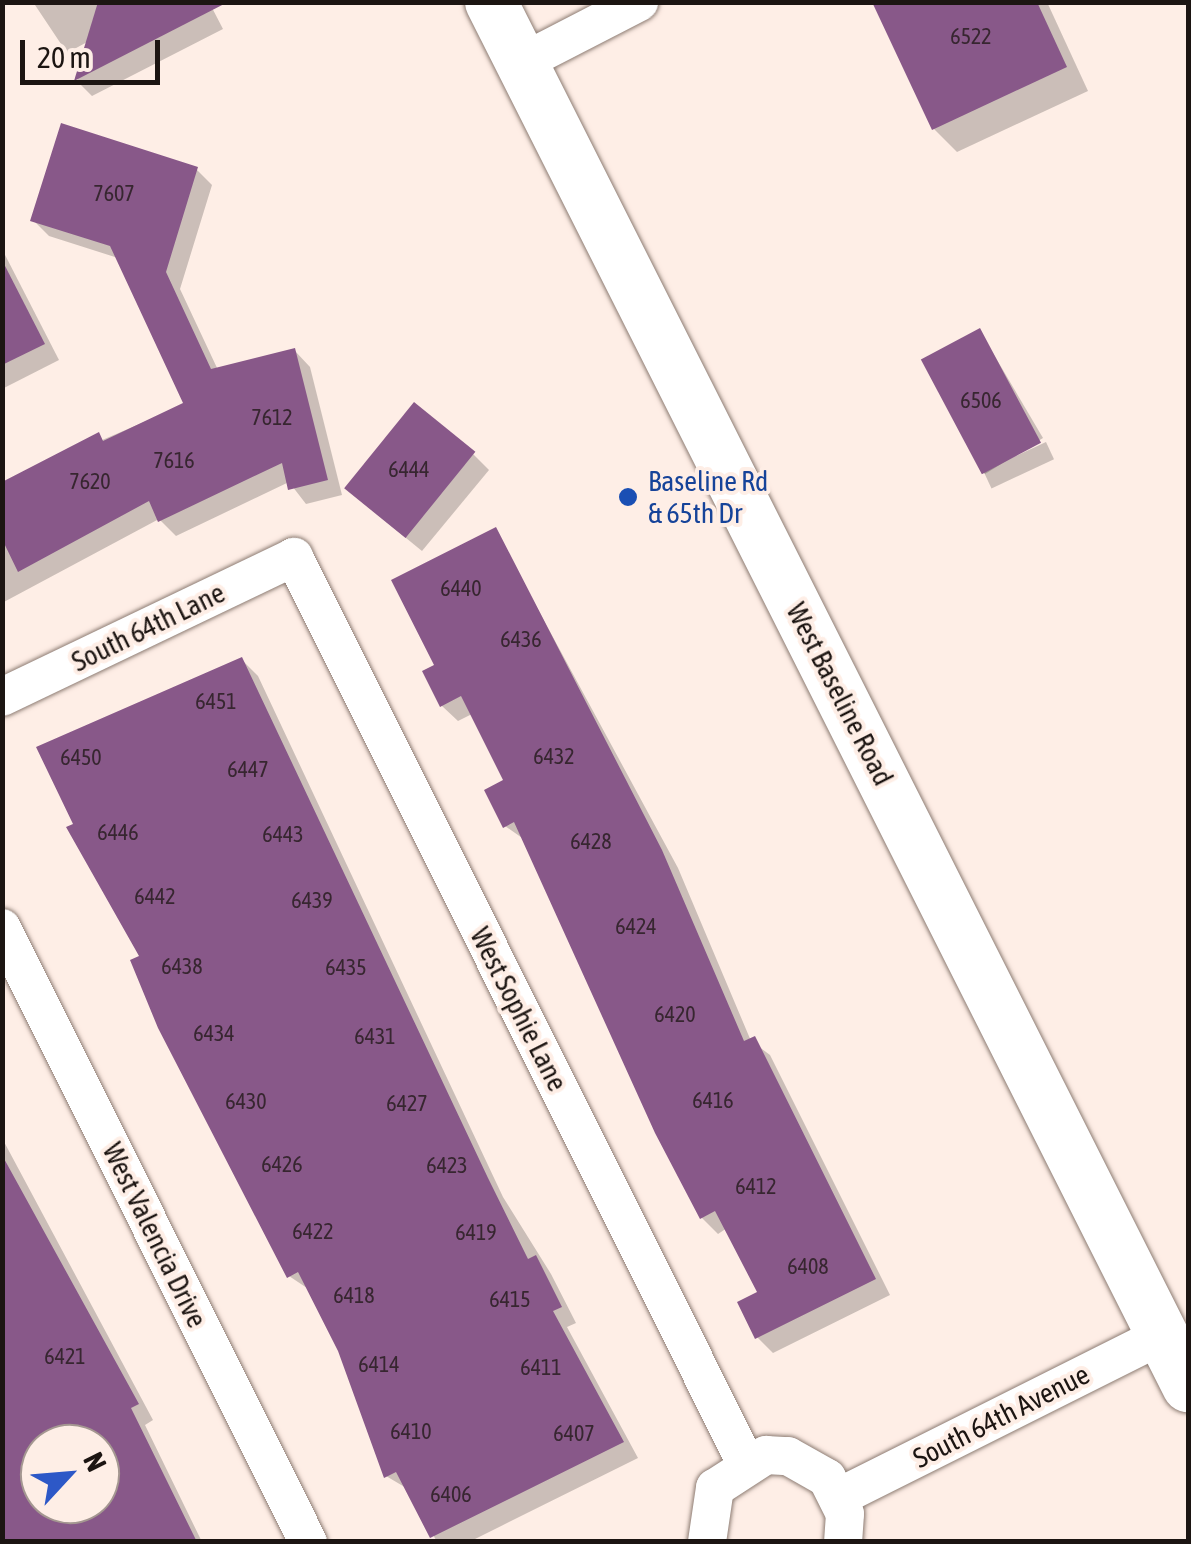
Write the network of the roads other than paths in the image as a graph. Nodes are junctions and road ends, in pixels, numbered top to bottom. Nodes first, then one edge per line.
1 (491, 2) edge
2 (639, 2) edge
3 (521, 63) junction
4 (294, 557) joint
5 (2, 697) edge
6 (2, 928) edge
7 (1163, 1335) junction
8 (1188, 1386) edge
9 (745, 1461) junction
10 (839, 1497) junction
11 (308, 1542) edge
12 (707, 1542) edge
13 (843, 1542) edge

1 - 3 main road, West Baseline Road
2 - 3 street
3 - 7 main road, West Baseline Road
4 - 5 street, South 64th Lane
4 - 9 street, West Sophie Lane
6 - 11 street, West Valencia Drive
7 - 8 main road, West Baseline Road
7 - 10 street, South 64th Avenue
9 - 10 street
9 - 12 street
10 - 13 street

